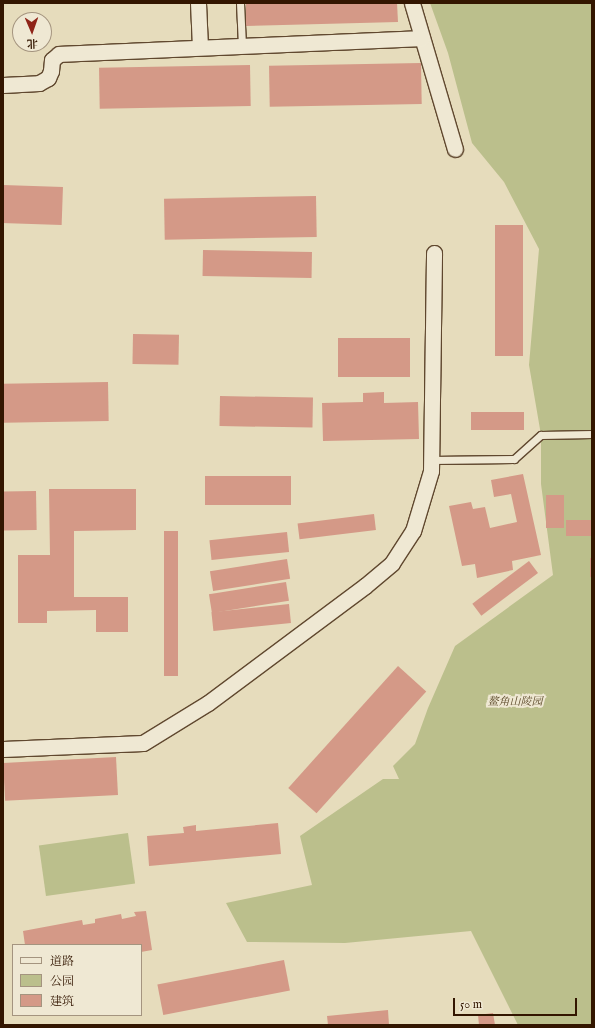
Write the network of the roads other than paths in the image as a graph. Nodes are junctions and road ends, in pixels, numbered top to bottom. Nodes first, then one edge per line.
1 (198, 3) edge
2 (240, 3) edge
3 (412, 3) edge
4 (422, 38) junction
5 (242, 46) junction
6 (200, 48) junction
7 (3, 85) edge
8 (454, 149) dead end
9 (434, 253) dead end
10 (592, 434) edge
11 (431, 460) junction
12 (3, 749) edge

1 - 6 street
2 - 5 lane
3 - 4 street
4 - 5 street
4 - 8 street
5 - 6 street
6 - 7 street
9 - 11 street
10 - 11 lane
11 - 12 street

